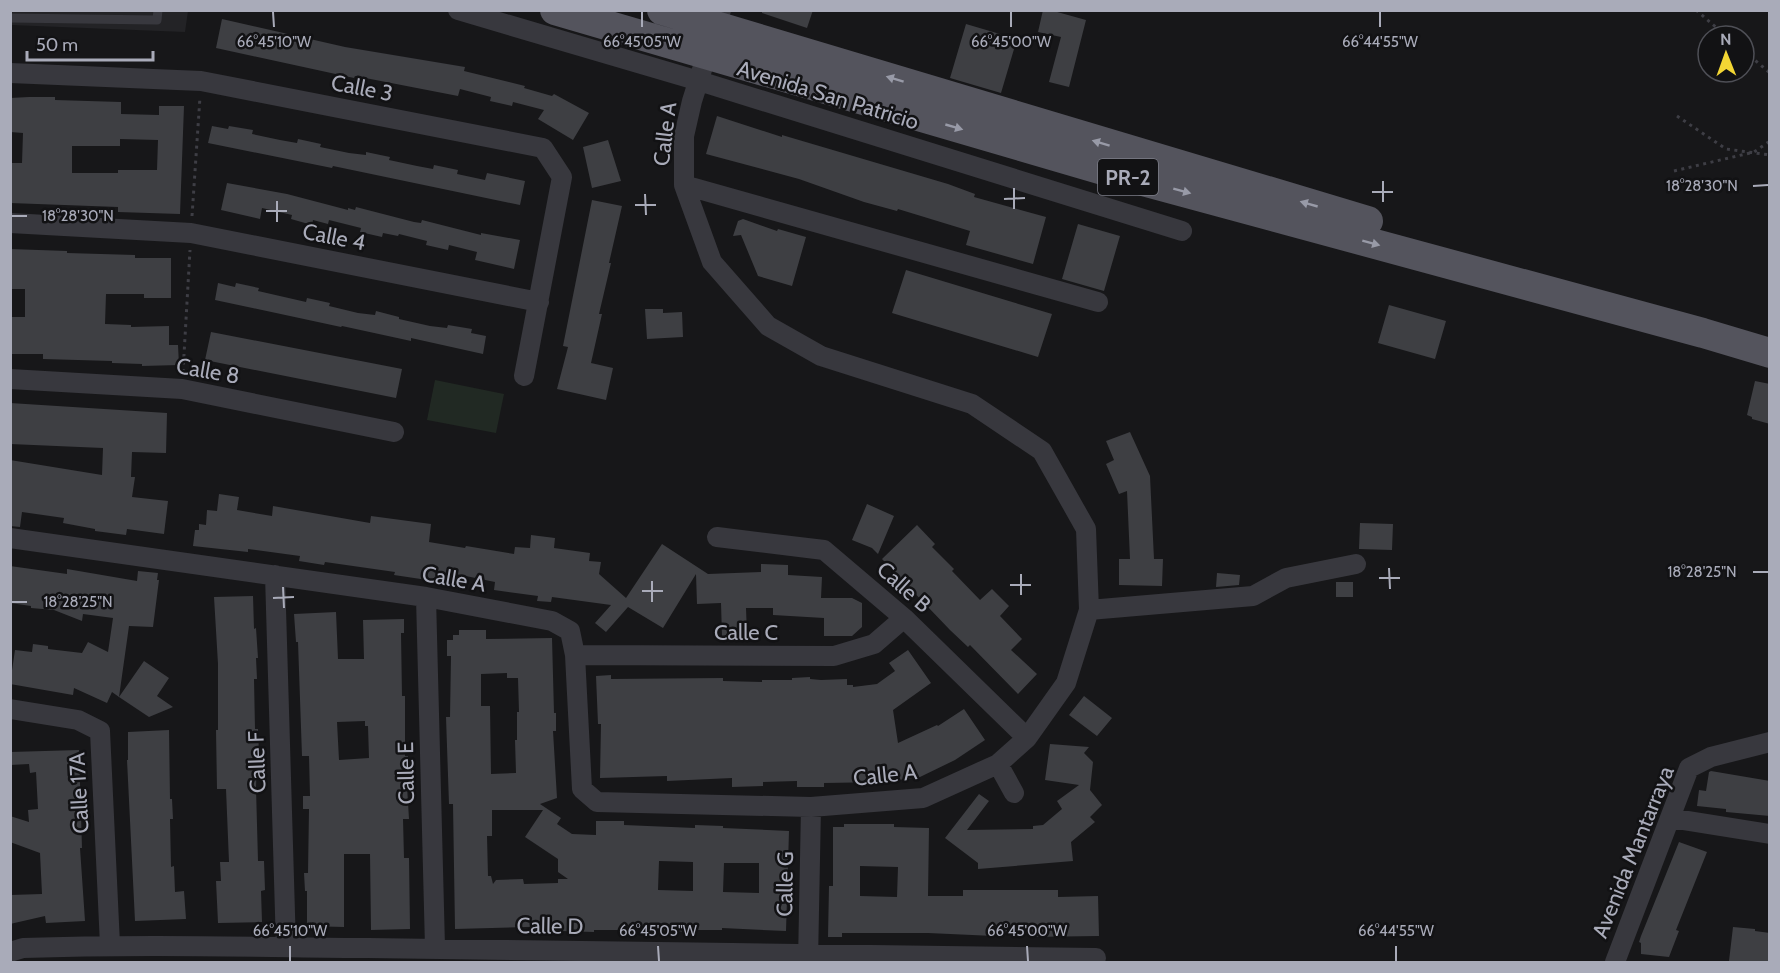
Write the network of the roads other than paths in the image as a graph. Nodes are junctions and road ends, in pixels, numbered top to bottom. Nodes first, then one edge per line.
1 (158, 10) edge
2 (458, 10) edge
3 (555, 10) edge
4 (662, 10) edge
5 (10, 18) edge
6 (719, 18) edge
7 (703, 68) junction
8 (10, 73) edge
9 (684, 185) junction
10 (10, 223) edge
11 (1182, 231) dead end
12 (539, 302) junction
13 (1098, 302) dead end
14 (1703, 333) junction
15 (1770, 353) edge
16 (524, 376) dead end
17 (10, 379) edge
18 (394, 432) dead end
19 (717, 537) dead end
20 (10, 538) edge
21 (1356, 564) dead end
22 (275, 575) junction
23 (426, 597) junction
24 (1089, 610) junction
25 (904, 618) junction
26 (575, 655) junction
27 (10, 709) edge
28 (1027, 738) junction
29 (1770, 742) edge
30 (998, 764) junction
31 (1014, 793) dead end
32 (811, 807) junction
33 (1670, 818) junction
34 (1770, 834) edge
35 (110, 945) junction
36 (286, 947) junction
37 (435, 947) junction
38 (10, 952) edge
39 (1096, 958) dead end
40 (808, 959) edge
41 (1615, 963) edge

1 - 5 lane
2 - 7 street, Avenida San Patricio
3 - 7 main road, PR-2
4 - 6 main road, PR-2
6 - 7 street, Calle A
14 -> 6 main road, PR-2
7 - 9 street, Calle A
7 - 11 street, Avenida San Patricio
7 -> 14 main road, PR-2
8 - 12 street, Calle 3
9 - 13 street
9 - 24 street, Calle A
10 - 12 street, Calle 4
12 - 16 street, Calle 3
14 - 15 main road, PR-2
17 - 18 street, Calle 8
19 - 25 street, Calle B
20 - 22 street, Calle A
21 - 24 street
22 - 23 street, Calle A
22 - 36 street, Calle F
23 - 26 street, Calle A
23 - 37 street, Calle E
24 - 28 street, Calle A
25 - 26 street, Calle C
25 - 28 street, Calle B
26 - 32 street, Calle A
27 - 35 street, Calle 17A
28 - 30 street, Calle A
29 - 33 street, Avenida Mantarraya
30 - 31 street
30 - 32 street, Calle A
32 - 40 street, Calle G
33 - 34 street
33 - 41 street, Avenida Mantarraya
35 - 36 street, Calle D
35 - 38 street, Calle D
36 - 37 street, Calle D
37 - 40 street, Calle D
39 - 40 street, Calle D

